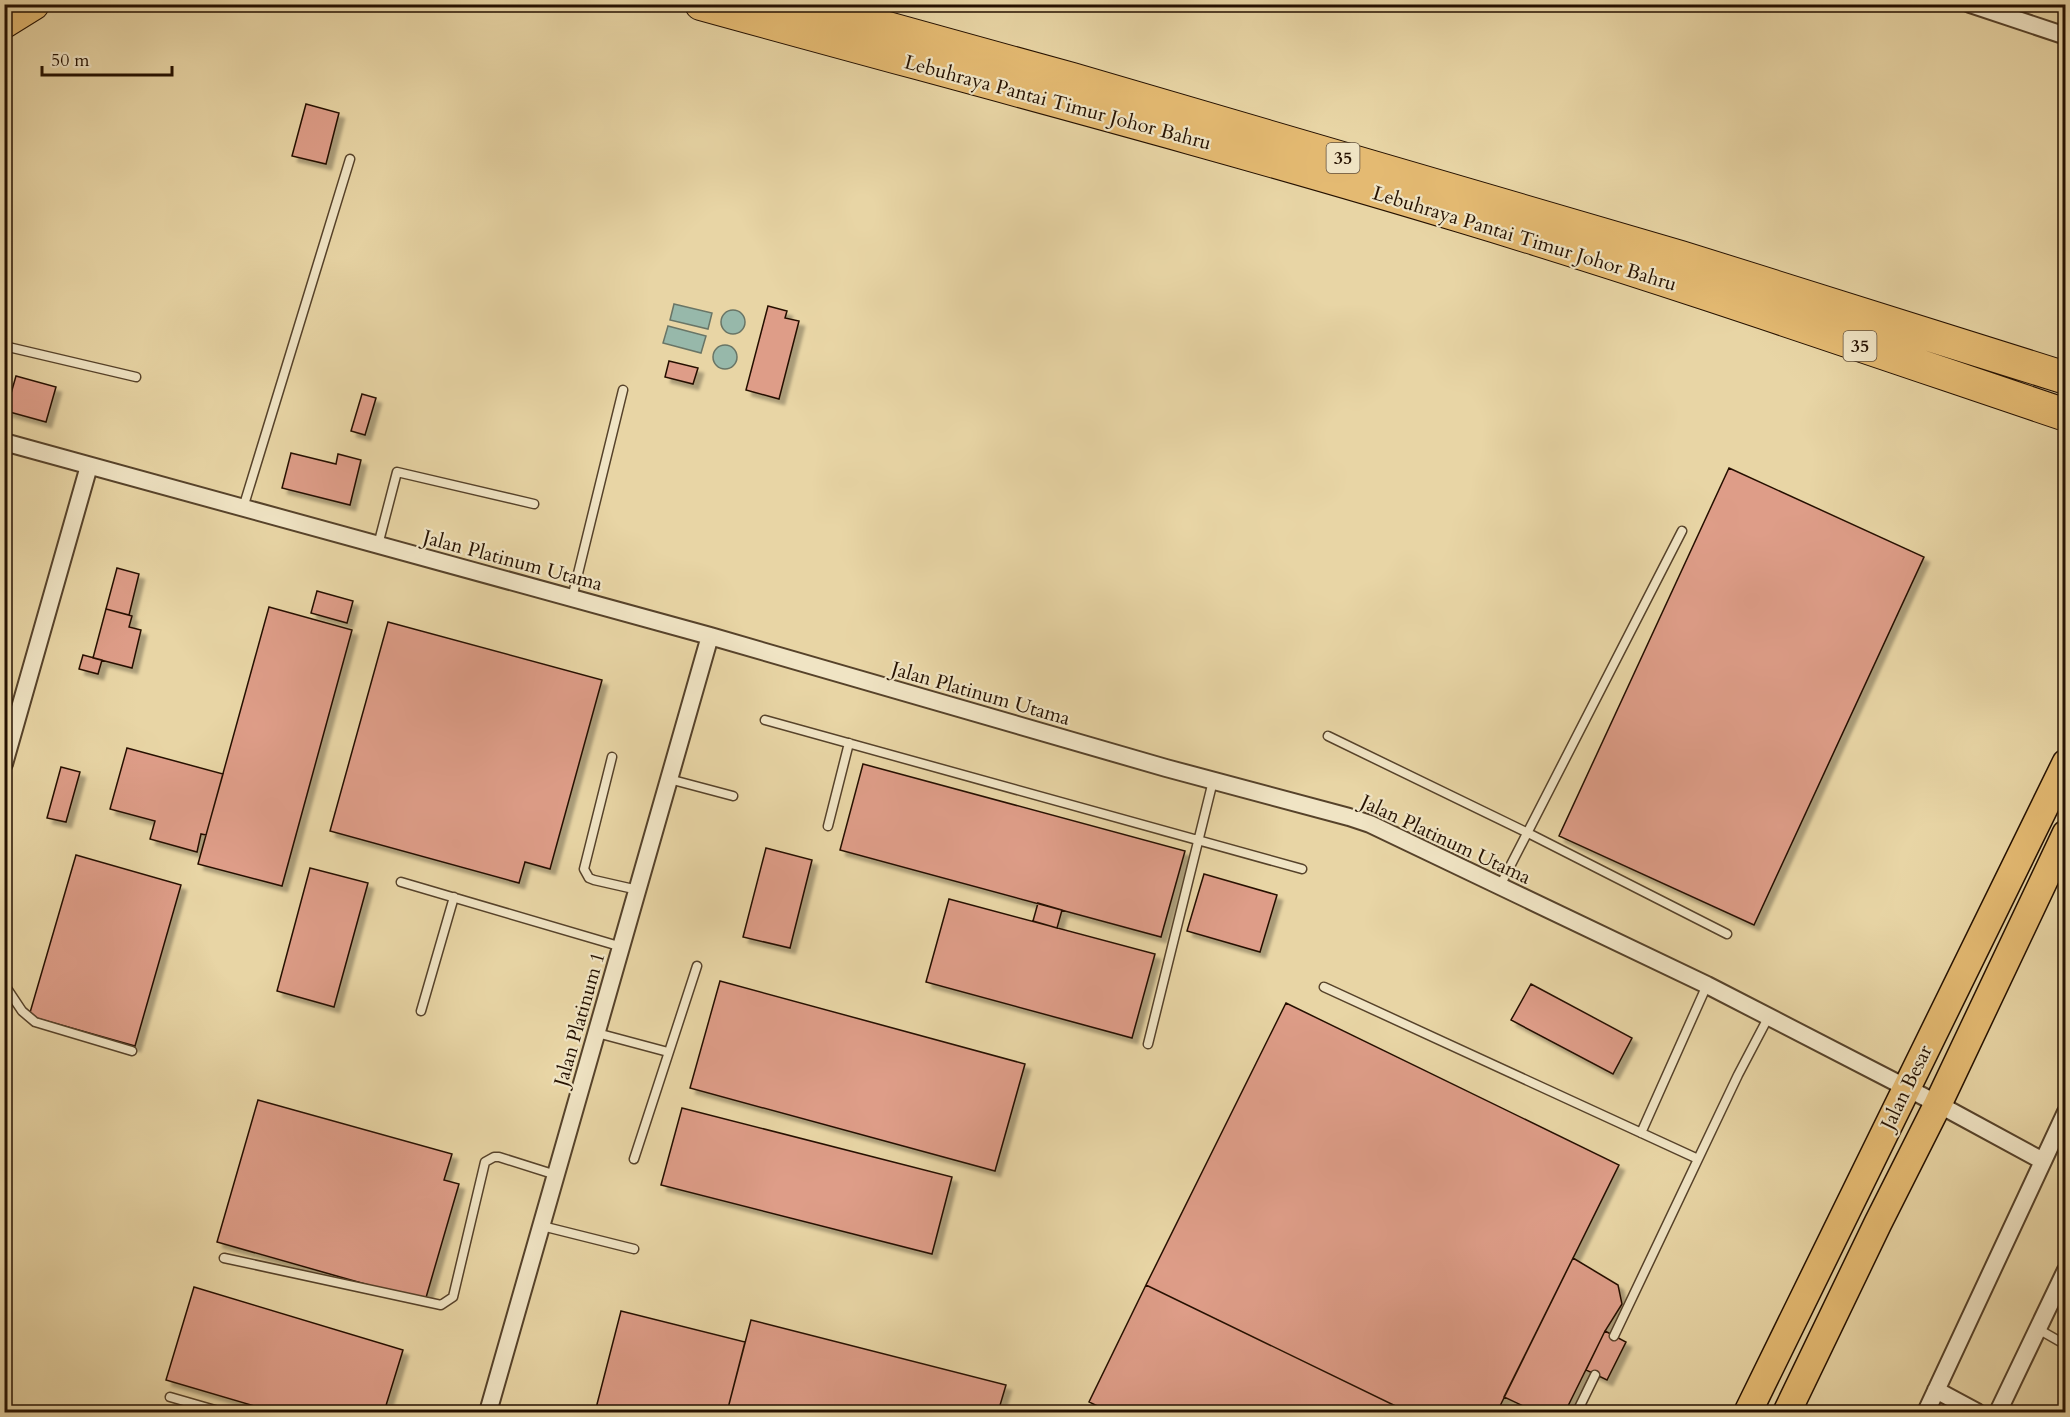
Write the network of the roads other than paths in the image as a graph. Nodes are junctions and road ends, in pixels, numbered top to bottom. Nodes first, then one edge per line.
1 (33, 4) edge
2 (701, 4) edge
3 (801, 4) edge
4 (1970, 4) edge
5 (4, 22) edge
6 (2066, 36) edge
7 (350, 159) dead end
8 (4, 346) edge
9 (136, 377) dead end
10 (2066, 378) edge
11 (623, 390) dead end
12 (2066, 415) edge
13 (4, 442) edge
14 (89, 466) junction
15 (534, 504) dead end
16 (243, 508) junction
17 (1682, 531) dead end
18 (378, 545) junction
19 (572, 598) junction
20 (710, 636) junction
21 (765, 720) dead end
22 (1328, 736) dead end
23 (849, 743) junction
24 (612, 757) dead end
25 (2066, 763) edge
26 (4, 764) edge
27 (669, 779) junction
28 (1213, 781) junction
29 (733, 795) dead end
30 (828, 826) dead end
31 (1528, 833) junction
32 (2066, 834) edge
33 (1198, 839) junction
34 (1302, 869) dead end
35 (401, 882) dead end
36 (1500, 886) junction
37 (638, 890) junction
38 (454, 897) junction
39 (1726, 934) dead end
40 (622, 947) junction
41 (697, 966) dead end
42 (4, 984) edge
43 (1707, 985) junction
44 (1324, 987) dead end
45 (421, 1011) dead end
46 (1769, 1016) junction
47 (597, 1033) junction
48 (1148, 1044) dead end
49 (132, 1051) dead end
50 (668, 1052) junction
51 (1906, 1088) junction
52 (1938, 1104) junction
53 (2066, 1112) edge
54 (1641, 1133) junction
55 (634, 1159) dead end
56 (1698, 1159) junction
57 (2043, 1161) junction
58 (556, 1175) junction
59 (542, 1226) junction
60 (634, 1249) dead end
61 (224, 1258) dead end
62 (2066, 1270) edge
63 (2038, 1329) junction
64 (1614, 1336) dead end
65 (2066, 1345) edge
66 (1595, 1375) dead end
67 (1936, 1390) junction
68 (170, 1397) dead end
69 (222, 1413) edge
70 (488, 1413) edge
71 (1577, 1413) edge
72 (1748, 1413) edge
73 (1787, 1413) edge
74 (1926, 1413) edge
75 (1977, 1413) edge
76 (1998, 1413) edge

1 - 5 highway
2 - 12 highway, Lebuhraya Pantai Timur Johor Bahru / 35
3 - 10 highway, Lebuhraya Pantai Timur Johor Bahru / 35
4 - 6 street
7 - 16 lane
8 - 9 lane
11 - 19 lane
13 - 14 street, Jalan Platinum Utama
14 - 16 street, Jalan Platinum Utama
14 - 26 street
15 - 18 lane
16 - 18 street, Jalan Platinum Utama
17 - 31 lane
18 - 19 street, Jalan Platinum Utama
19 - 20 street, Jalan Platinum Utama
20 - 27 street, Jalan Platinum 1
20 - 28 street, Jalan Platinum Utama
21 - 23 lane
22 - 31 lane
23 - 30 lane
23 - 33 lane
24 - 37 lane
25 - 51 main road, Jalan Besar
27 - 29 lane
27 - 37 street, Jalan Platinum 1
28 - 33 lane
28 - 36 street, Jalan Platinum Utama
31 - 36 lane
31 - 39 lane
32 - 52 main road, Jalan Besar
33 - 34 lane
33 - 48 lane
35 - 38 lane
36 - 43 street, Jalan Platinum Utama
37 - 40 street, Jalan Platinum 1
38 - 40 lane
38 - 45 lane
40 - 47 street, Jalan Platinum 1
41 - 50 lane
42 - 49 lane
43 - 46 street, Jalan Platinum Utama
43 - 54 lane
44 - 54 lane
46 - 51 street, Jalan Platinum Utama
46 - 56 lane
47 - 50 lane
47 - 58 street, Jalan Platinum 1
50 - 55 lane
51 - 52 street, Jalan Platinum Utama
51 - 72 main road, Jalan Besar
52 - 57 street, Jalan Platinum Utama
52 - 73 main road, Jalan Besar
53 - 57 street
54 - 56 lane
56 - 64 lane
57 - 67 street
58 - 59 street, Jalan Platinum 1
58 - 61 lane
59 - 60 lane
59 - 70 street, Jalan Platinum 1
62 - 63 street
63 - 65 lane
63 - 76 street
66 - 71 lane
67 - 74 street
67 - 75 street
68 - 69 lane

